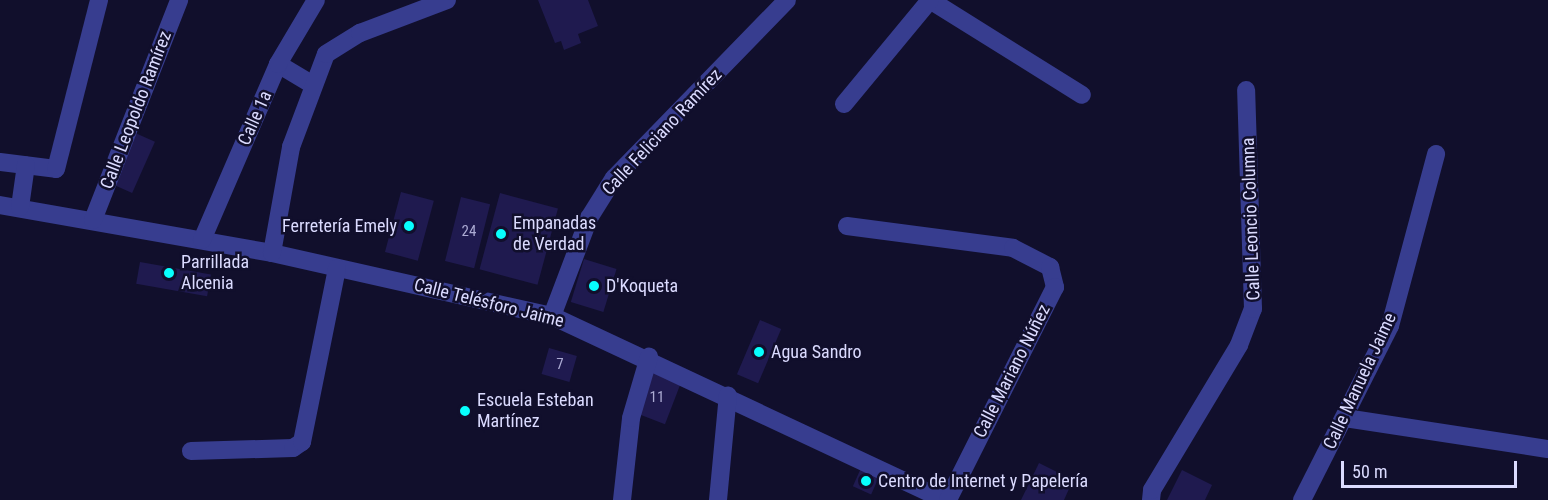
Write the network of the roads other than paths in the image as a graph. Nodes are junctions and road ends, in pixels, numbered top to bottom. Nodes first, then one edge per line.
1 (99, 0) edge
2 (179, 0) edge
3 (316, 0) edge
4 (447, 0) edge
5 (787, 0) edge
6 (930, 0) edge
7 (278, 64) junction
8 (311, 84) junction
9 (1246, 90) dead end
10 (1082, 95) dead end
11 (844, 104) dead end
12 (1436, 154) dead end
13 (0, 162) edge
14 (26, 165) junction
15 (0, 205) edge
16 (20, 207) junction
17 (93, 220) junction
18 (847, 226) dead end
19 (202, 240) junction
20 (272, 253) junction
21 (337, 268) junction
22 (552, 316) junction
23 (650, 357) junction
24 (728, 394) junction
25 (1345, 418) junction
26 (1548, 449) edge
27 (191, 451) dead end
28 (622, 500) edge
29 (718, 500) edge
30 (946, 500) edge
31 (1151, 500) edge
32 (1302, 500) edge

1 - 14 street
2 - 17 street, Calle Leopoldo Ramírez
3 - 7 street, Calle 1a
4 - 8 street
5 - 22 street, Calle Feliciano Ramírez
6 - 10 street
6 - 11 street
7 - 8 street
7 - 19 street, Calle 1a
8 - 20 street
9 - 31 street, Calle Leoncio Columna
12 - 25 street, Calle Manuela Jaime
13 - 14 street
14 - 16 street
15 - 16 street, Calle Telésforo Jaime
16 - 17 street, Calle Telésforo Jaime
17 - 19 street, Calle Telésforo Jaime
18 - 30 street, Calle Mariano Núñez
19 - 20 street, Calle Telésforo Jaime
20 - 21 street, Calle Telésforo Jaime
21 - 22 street, Calle Telésforo Jaime
21 - 27 street
22 - 23 street, Calle Telésforo Jaime
23 - 24 street, Calle Telésforo Jaime
23 - 28 street
24 - 29 street
24 - 30 street, Calle Telésforo Jaime
25 - 26 street
25 - 32 street, Calle Manuela Jaime

